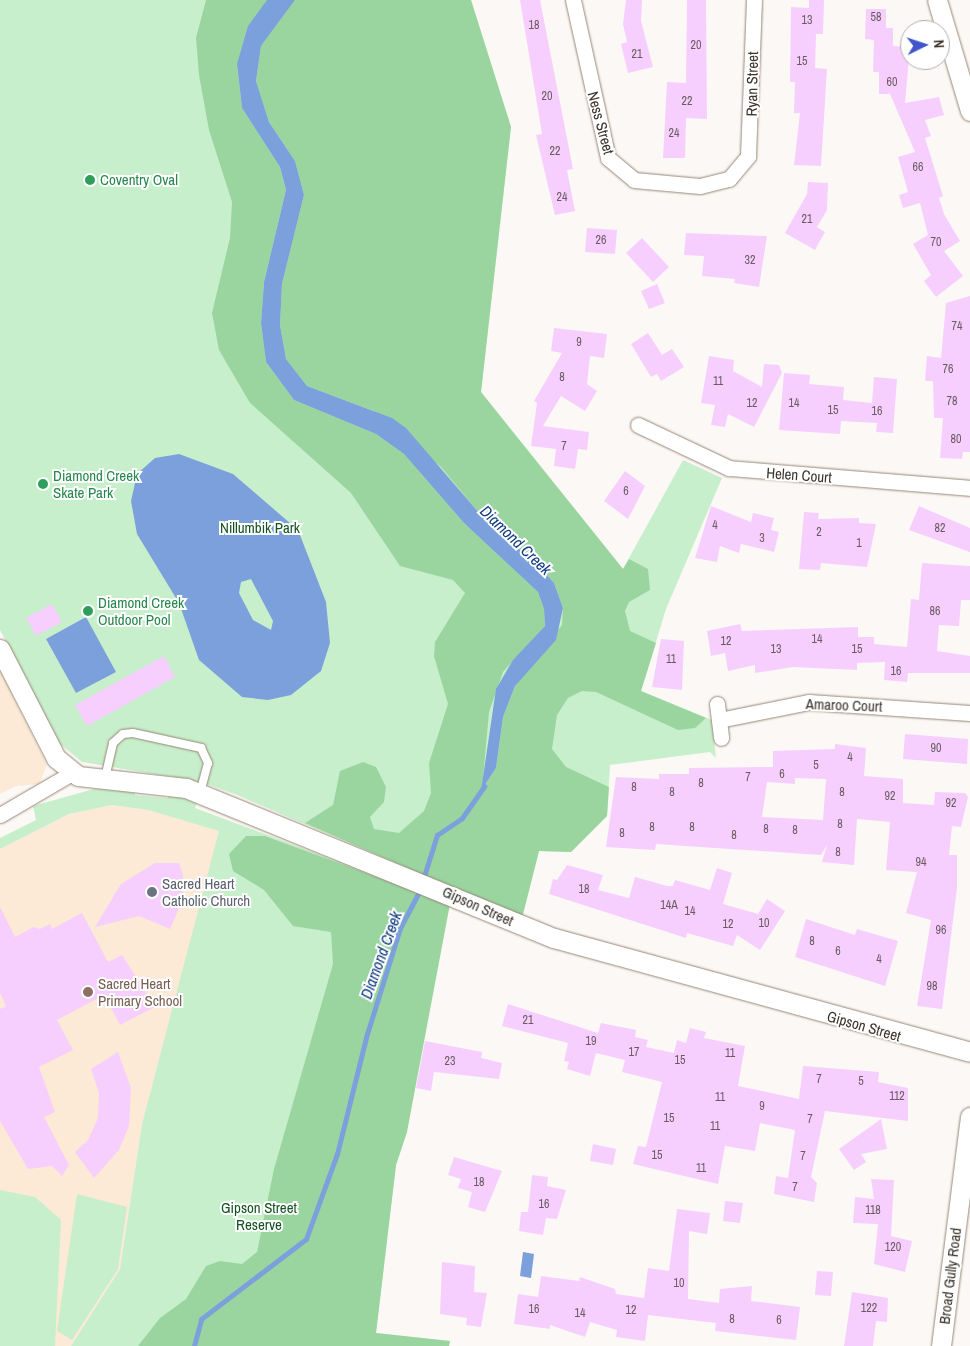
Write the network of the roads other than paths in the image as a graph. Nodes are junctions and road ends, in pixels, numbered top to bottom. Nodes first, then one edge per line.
1 (573, 0) edge
2 (754, 0) edge
3 (937, 0) edge
4 (970, 111) edge
5 (743, 166) joint
6 (638, 425) dead end
7 (970, 488) edge
8 (0, 649) edge
9 (717, 704) dead end
10 (970, 714) edge
11 (719, 720) junction
12 (721, 738) dead end
13 (72, 773) junction
14 (105, 778) junction
15 (200, 792) junction
16 (0, 815) edge
17 (970, 1052) edge
18 (970, 1117) edge
19 (941, 1346) edge

1 - 5 street, Ness Street
2 - 5 street, Ryan Street
3 - 4 street
6 - 7 street, Helen Court
8 - 13 street
9 - 11 street
10 - 11 street, Amaroo Court
11 - 12 street
13 - 14 street, Gipson Street
13 - 16 street
14 - 15 street, Gipson Street
14 - 15 lane
15 - 17 street, Gipson Street
18 - 19 street, Broad Gully Road

